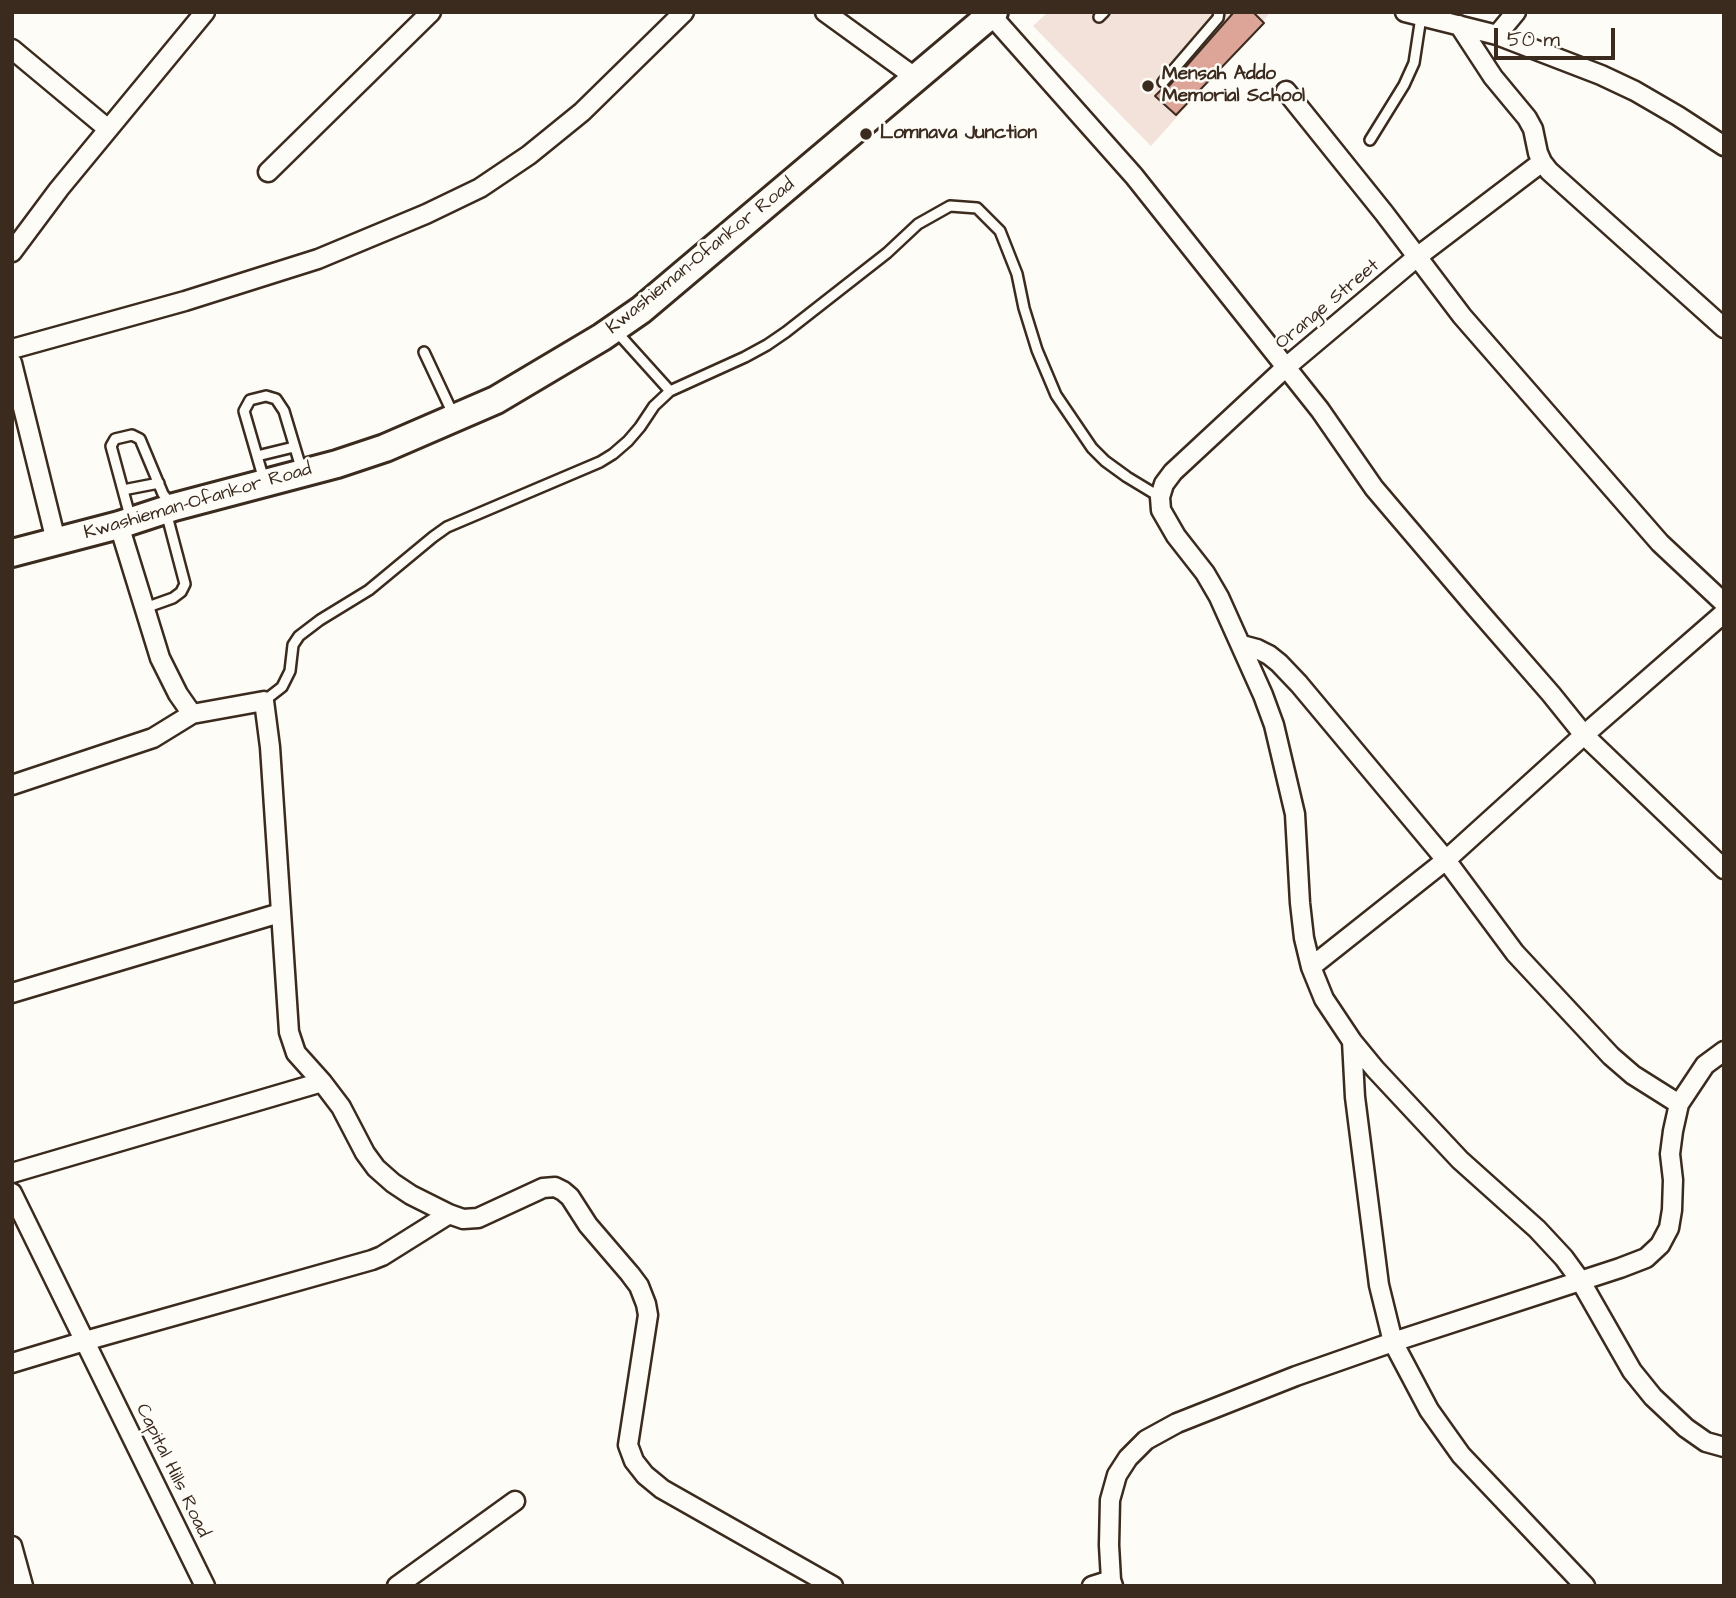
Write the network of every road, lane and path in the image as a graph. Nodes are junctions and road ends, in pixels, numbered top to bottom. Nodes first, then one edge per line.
1 (205, 12) edge
2 (431, 12) edge
3 (684, 12) edge
4 (825, 12) edge
5 (1219, 12) edge
6 (1516, 12) edge
7 (993, 13) edge
8 (1413, 14) edge
9 (1459, 25) junction
10 (1497, 35) junction
11 (12, 49) edge
12 (916, 78) junction
13 (1163, 82) dead end
14 (1286, 91) dead end
15 (108, 129) junction
16 (1370, 140) dead end
17 (1724, 146) edge
18 (1542, 162) junction
19 (268, 172) dead end
20 (12, 252) edge
21 (1418, 257) junction
22 (1724, 328) edge
23 (614, 329) junction
24 (12, 349) edge
25 (424, 352) dead end
26 (12, 363) edge
27 (1285, 368) junction
28 (670, 391) junction
29 (455, 418) junction
30 (294, 447) junction
31 (257, 456) junction
32 (303, 472) junction
33 (265, 482) junction
34 (159, 483) junction
35 (123, 490) junction
36 (1160, 497) junction
37 (170, 509) junction
38 (125, 523) junction
39 (56, 541) junction
40 (12, 552) edge
41 (1724, 603) edge
42 (145, 608) junction
43 (1724, 612) edge
44 (1242, 645) junction
45 (264, 701) junction
46 (192, 714) junction
47 (1584, 735) junction
48 (12, 785) edge
49 (1446, 860) junction
50 (1724, 869) edge
51 (280, 913) junction
52 (1311, 967) junction
53 (12, 993) edge
54 (1352, 1041) junction
55 (1724, 1051) edge
56 (322, 1082) junction
57 (1679, 1104) junction
58 (12, 1173) edge
59 (12, 1193) edge
60 (449, 1214) junction
61 (1580, 1280) junction
62 (85, 1340) junction
63 (1393, 1342) junction
64 (12, 1363) edge
65 (1724, 1447) edge
66 (516, 1502) dead end
67 (12, 1546) edge
68 (1112, 1583) edge
69 (23, 1586) edge
70 (205, 1586) edge
71 (397, 1586) edge
72 (833, 1586) edge
73 (1092, 1586) edge
74 (1584, 1586) edge

1 - 15 street
2 - 19 street
3 - 24 street
4 - 12 street
5 - 13 lane
6 - 10 street
7 - 12 main road, Kwashieman-Ofankor Road
7 - 27 street
8 - 9 street
8 - 16 lane
9 - 10 street
9 - 18 street
10 - 17 street
11 - 15 street
12 - 23 main road, Kwashieman-Ofankor Road
14 - 21 street
15 - 20 street
18 - 21 street, Orange Street
18 - 22 street
21 - 27 street, Orange Street
21 - 41 street
23 - 28 lane
23 - 29 main road, Kwashieman-Ofankor Road
25 - 29 lane
26 - 39 street
27 - 36 street, Orange Street
27 - 47 street
28 - 36 lane
28 - 45 lane
29 - 32 main road, Kwashieman-Ofankor Road
30 - 31 lane
30 - 31 lane
30 - 32 lane
31 - 33 lane
32 - 33 main road, Kwashieman-Ofankor Road
33 - 37 main road, Kwashieman-Ofankor Road
34 - 35 lane
34 - 35 lane
34 - 37 lane
35 - 38 lane
36 - 44 street
37 - 38 main road, Kwashieman-Ofankor Road
37 - 42 lane
38 - 39 main road, Kwashieman-Ofankor Road
38 - 42 street
39 - 40 main road, Kwashieman-Ofankor Road
42 - 46 street
43 - 47 street
44 - 49 street
44 - 52 street
45 - 46 street
45 - 51 street
46 - 48 street
47 - 49 street
47 - 50 street
49 - 52 street
49 - 57 street
51 - 53 street
51 - 56 street
52 - 54 street
54 - 61 street
54 - 63 street
55 - 57 street
56 - 58 street
56 - 60 street
57 - 61 street
59 - 62 street, Capital Hills Road
60 - 62 street
60 - 72 street
61 - 63 street
61 - 65 street
62 - 64 street
62 - 70 street, Capital Hills Road
63 - 68 street
63 - 74 street
66 - 71 street
67 - 69 street
68 - 73 street

